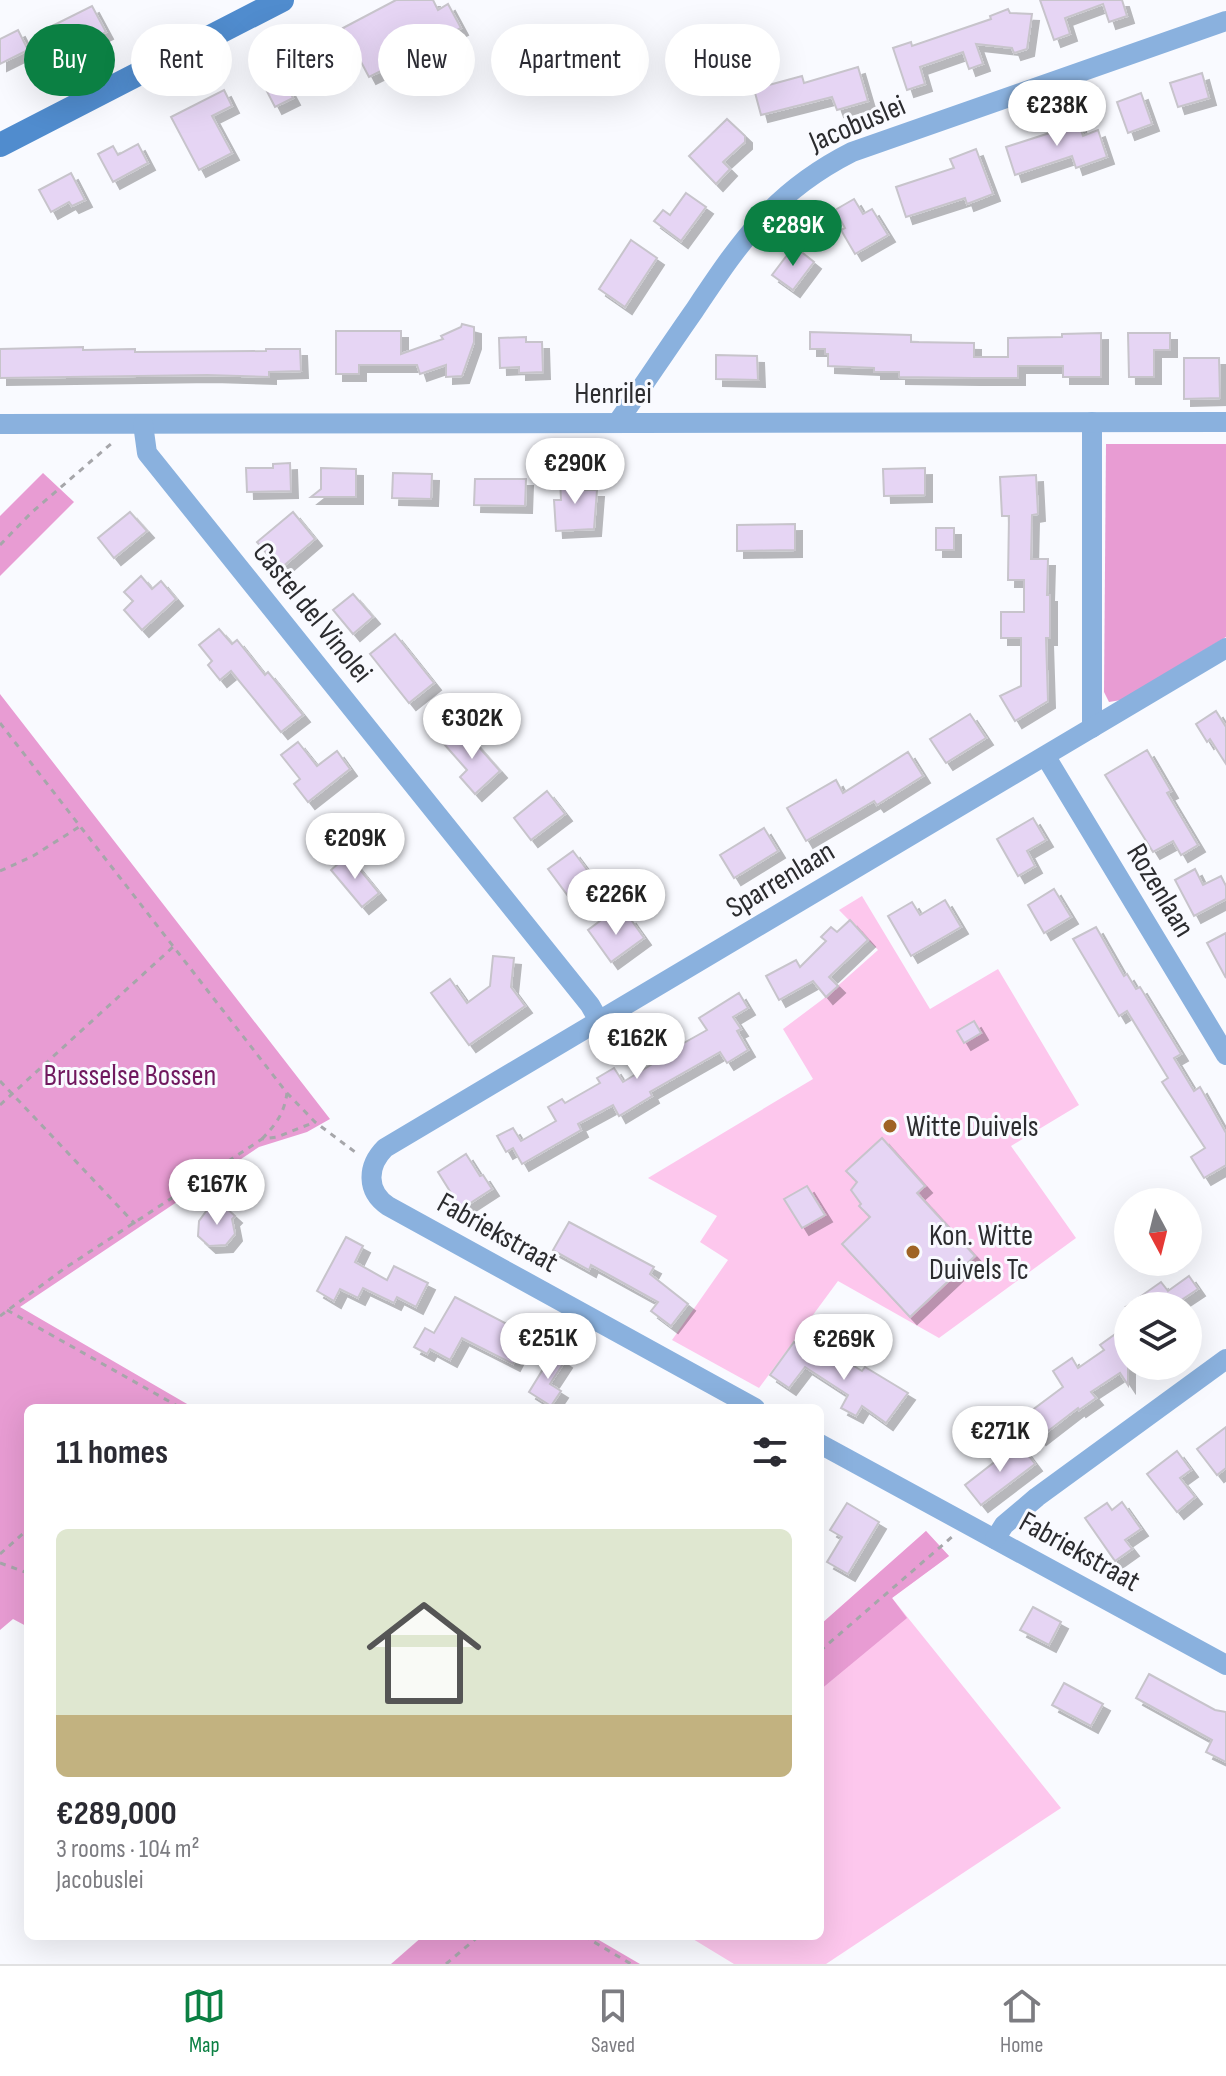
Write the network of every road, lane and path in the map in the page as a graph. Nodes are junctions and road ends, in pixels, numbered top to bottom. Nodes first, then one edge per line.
1 (282, 0) edge
2 (1226, 21) edge
3 (0, 145) edge
4 (1092, 422) junction
5 (1226, 422) edge
6 (617, 423) junction
7 (0, 424) edge
8 (143, 424) junction
9 (0, 545) edge
10 (1226, 648) edge
11 (0, 723) edge
12 (1092, 728) junction
13 (1046, 757) junction
14 (79, 827) junction
15 (0, 871) edge
16 (173, 947) junction
17 (599, 1021) junction
18 (1218, 1024) edge
19 (1226, 1055) edge
20 (0, 1081) edge
21 (287, 1093) junction
22 (12, 1094) junction
23 (0, 1105) edge
24 (315, 1122) junction
25 (262, 1139) junction
26 (376, 1157) junction
27 (135, 1224) junction
28 (7, 1310) junction
29 (0, 1316) edge
30 (1226, 1359) edge
31 (173, 1403) edge
32 (748, 1404) edge
33 (824, 1446) edge
34 (965, 1524) junction
35 (24, 1533) edge
36 (995, 1539) junction
37 (0, 1554) edge
38 (0, 1563) edge
39 (24, 1572) edge
40 (824, 1648) edge
41 (1226, 1665) edge
42 (474, 1940) edge
43 (591, 1940) edge
44 (446, 1964) edge
45 (631, 1964) edge

1 - 3 street
2 - 6 street, Jacobuslei
4 - 5 street, Henrilei
4 - 6 street, Henrilei
4 - 12 street
6 - 8 street, Henrilei
7 - 8 street, Henrilei
8 - 9 path
8 - 17 street, Castel del Vinolei
10 - 12 street, Sparrenlaan
11 - 14 path
12 - 13 street, Sparrenlaan
13 - 17 street, Sparrenlaan
13 - 18 street, Rozenlaan
14 - 15 path
14 - 16 path
16 - 21 path
16 - 22 path
17 - 26 street, Sparrenlaan
18 - 19 street, Rozenlaan
20 - 22 path
21 - 24 path
21 - 25 path
22 - 23 path
22 - 27 path
24 - 25 path
24 - 26 path
25 - 27 path
26 - 32 street, Fabriekstraat
27 - 28 path
28 - 29 path
28 - 31 path
30 - 36 street
33 - 34 street, Fabriekstraat
34 - 36 street, Fabriekstraat
34 - 40 path
35 - 37 path
36 - 41 street, Fabriekstraat
38 - 39 path
42 - 44 path
43 - 45 path

